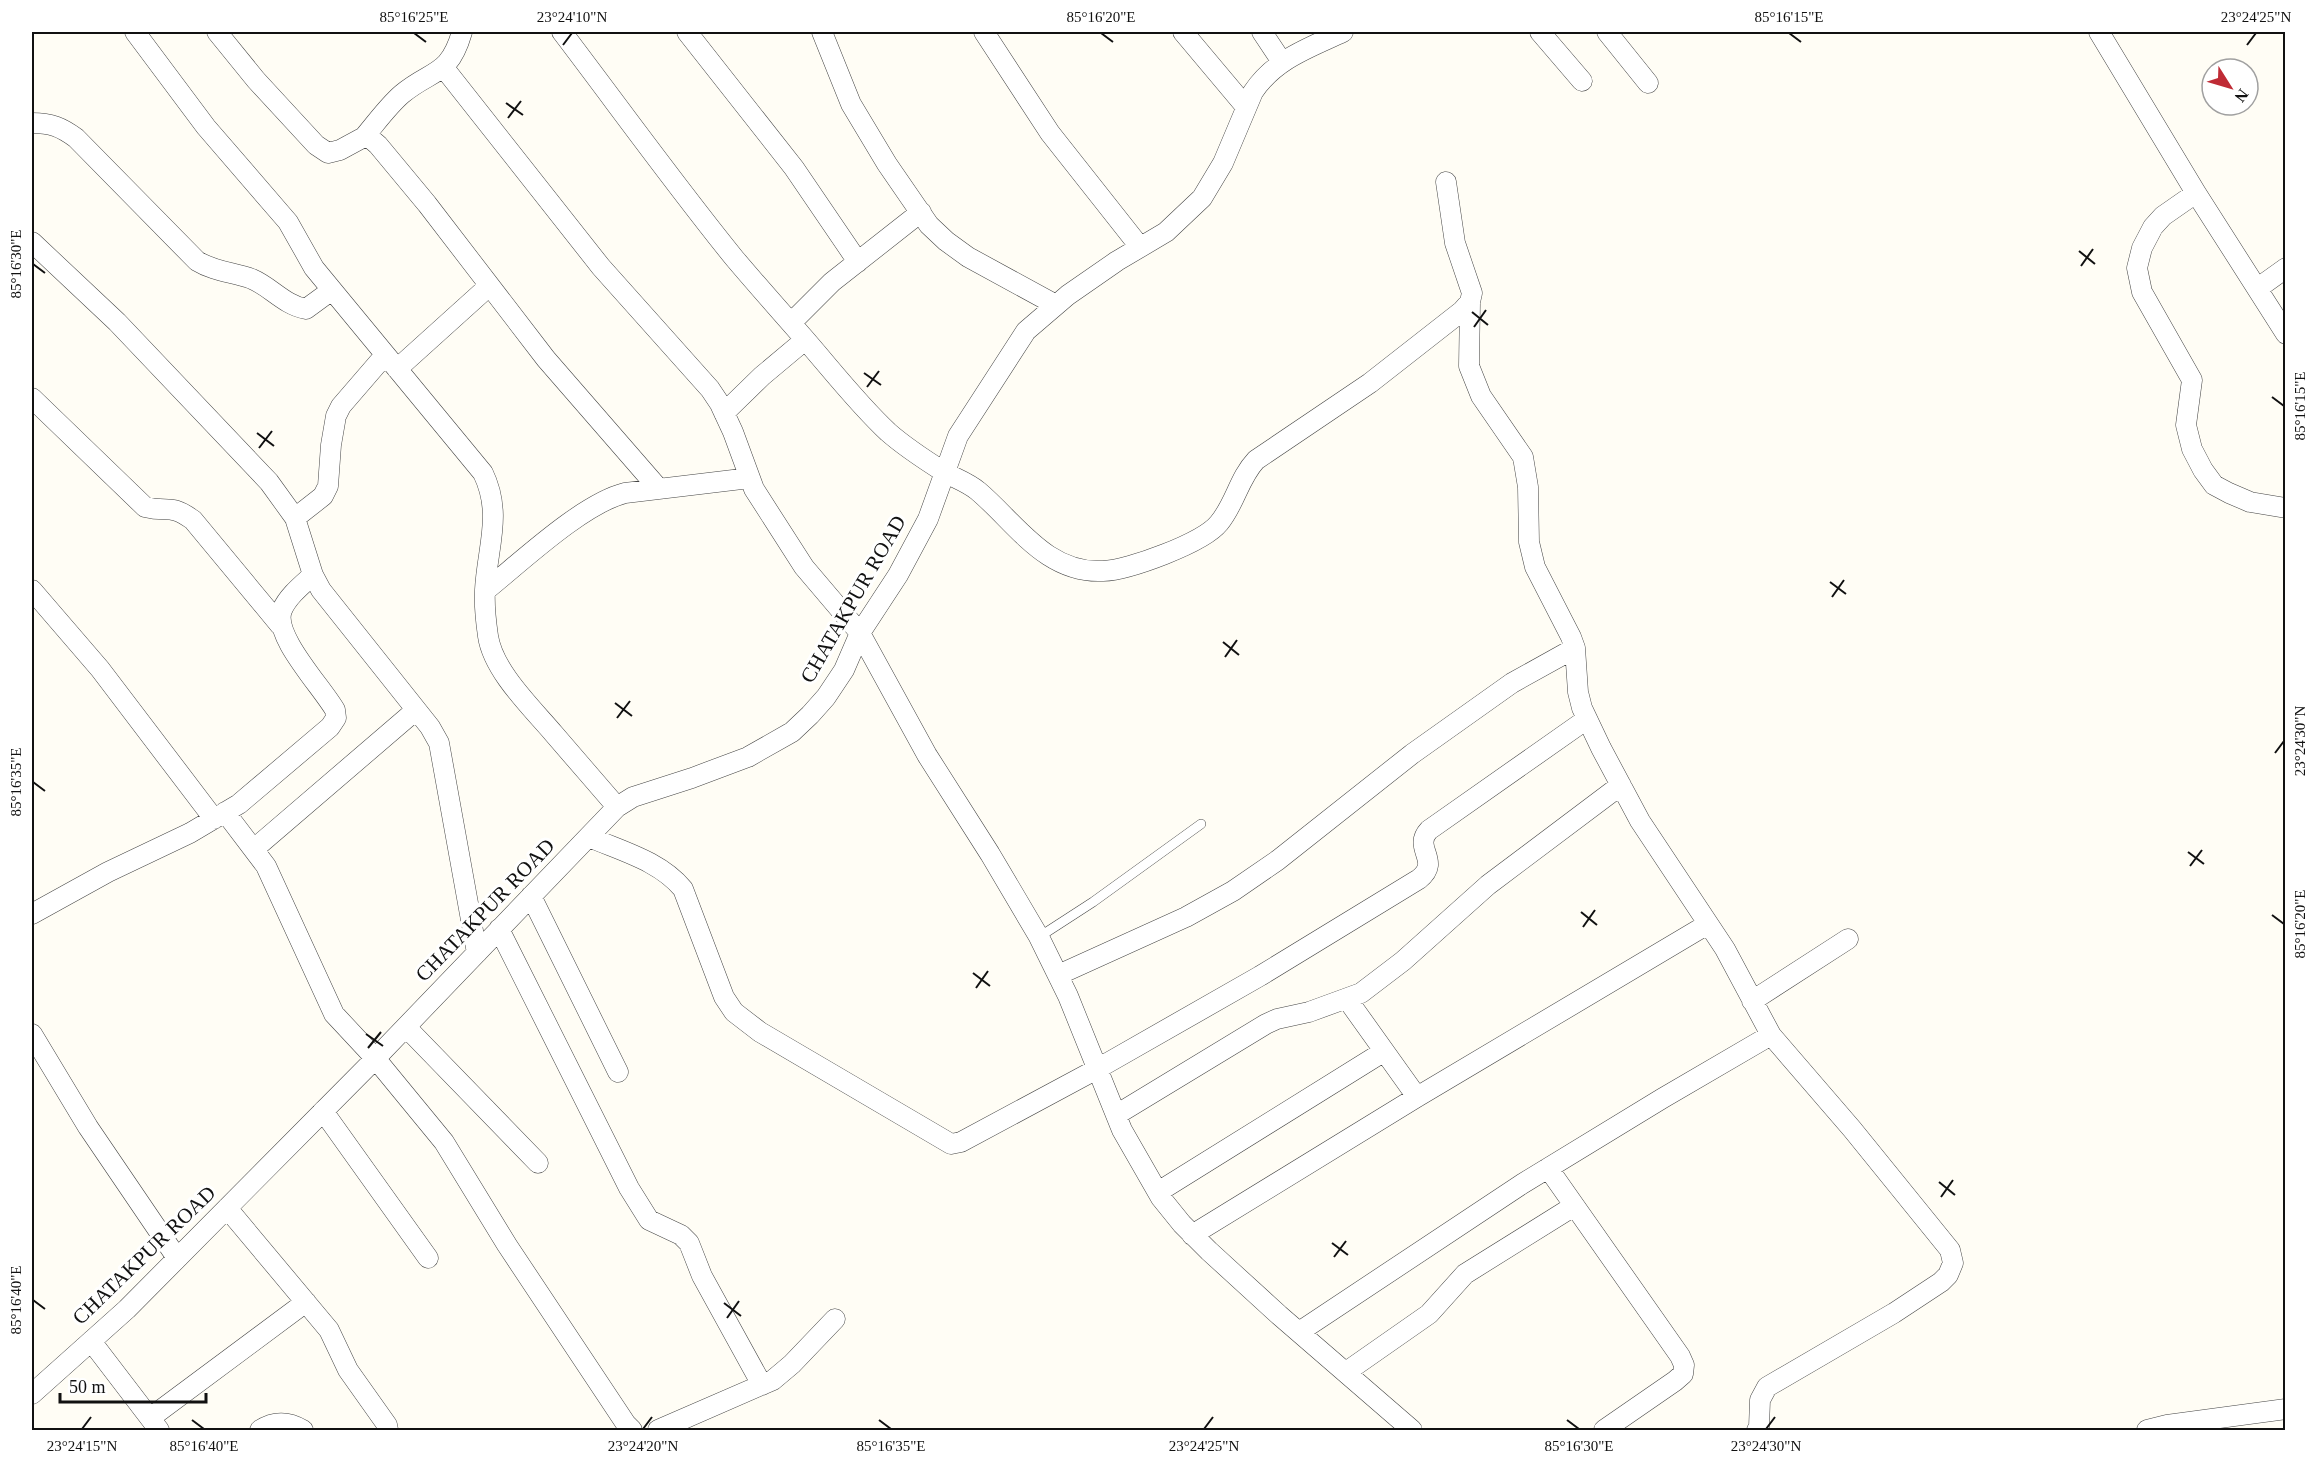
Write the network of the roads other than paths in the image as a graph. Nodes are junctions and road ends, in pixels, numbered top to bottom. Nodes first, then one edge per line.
1 (135, 32) edge
2 (217, 32) edge
3 (462, 32) edge
4 (562, 32) edge
5 (687, 32) edge
6 (822, 32) edge
7 (984, 32) edge
8 (1183, 32) edge
9 (1262, 32) edge
10 (1343, 32) edge
11 (1540, 32) edge
12 (1607, 32) edge
13 (2099, 32) edge
14 (1310, 38) edge
15 (1282, 62) junction
16 (444, 68) junction
17 (1581, 81) dead end
18 (1648, 83) dead end
19 (1246, 107) junction
20 (32, 123) edge
21 (364, 137) junction
22 (1446, 182) dead end
23 (2196, 193) junction
24 (921, 212) junction
25 (32, 242) edge
26 (1140, 247) junction
27 (858, 262) junction
28 (2286, 268) edge
29 (489, 286) junction
30 (2258, 288) junction
31 (332, 290) junction
32 (1470, 302) junction
33 (1056, 305) junction
34 (791, 323) junction
35 (2286, 334) edge
36 (805, 340) junction
37 (391, 362) junction
38 (36, 411) edge
39 (724, 413) junction
40 (945, 472) junction
41 (750, 478) junction
42 (659, 489) junction
43 (2286, 508) edge
44 (295, 518) junction
45 (313, 575) junction
46 (32, 590) edge
47 (485, 591) junction
48 (280, 625) junction
49 (860, 633) junction
50 (1575, 648) junction
51 (416, 710) junction
52 (1587, 719) junction
53 (1621, 785) junction
54 (617, 807) junction
55 (219, 815) junction
56 (1202, 824) dead end
57 (588, 837) junction
58 (254, 849) junction
59 (531, 896) junction
60 (32, 914) edge
61 (1708, 924) junction
62 (499, 929) junction
63 (1039, 937) junction
64 (1848, 939) dead end
65 (477, 953) junction
66 (1058, 975) junction
67 (1347, 999) junction
68 (1752, 1001) junction
69 (406, 1027) junction
70 (32, 1034) edge
71 (1771, 1035) junction
72 (1383, 1052) junction
73 (375, 1058) junction
74 (1097, 1069) junction
75 (618, 1072) dead end
76 (1417, 1097) junction
77 (323, 1111) junction
78 (1116, 1115) junction
79 (538, 1163) dead end
80 (1548, 1168) junction
81 (1158, 1192) junction
82 (1575, 1206) junction
83 (227, 1208) junction
84 (1192, 1234) junction
85 (177, 1258) junction
86 (428, 1258) dead end
87 (306, 1302) junction
88 (835, 1319) dead end
89 (1299, 1332) junction
90 (91, 1341) junction
91 (1346, 1372) junction
92 (762, 1385) junction
93 (32, 1394) edge
94 (2286, 1408) edge
95 (155, 1424) edge
96 (260, 1431) edge
97 (303, 1431) edge
98 (388, 1431) edge
99 (632, 1431) edge
100 (658, 1431) edge
101 (1412, 1431) edge
102 (1604, 1431) edge
103 (1757, 1431) edge
104 (2147, 1431) edge

1 - 31 street
2 - 21 street
3 - 16 street
4 - 34 street
5 - 27 street
6 - 24 street
7 - 26 street
8 - 19 street
9 - 15 street
10 - 14 street, CHATAKPUR ROAD
11 - 17 street
12 - 18 street
13 - 23 street
14 - 15 street, CHATAKPUR ROAD
15 - 19 street, CHATAKPUR ROAD
16 - 21 street
16 - 39 street
19 - 26 street, CHATAKPUR ROAD
20 - 31 street
21 - 29 street
22 - 32 street
23 - 30 street
23 - 43 street
24 - 27 street
24 - 33 street
25 - 44 street
26 - 33 street, CHATAKPUR ROAD
27 - 34 street
28 - 30 street
29 - 37 street
29 - 42 street
30 - 35 street
31 - 37 street
32 - 40 street
32 - 50 street
33 - 40 street, CHATAKPUR ROAD
34 - 36 street
36 - 39 street
36 - 40 street
37 - 44 street
37 - 47 street
38 - 48 street
39 - 41 street
40 - 49 street, CHATAKPUR ROAD
41 - 42 street
41 - 49 street
42 - 47 street
44 - 45 street
45 - 48 street
45 - 51 street
46 - 55 street
47 - 54 street
48 - 55 street
49 - 54 street, CHATAKPUR ROAD
49 - 63 street
50 - 52 street
50 - 66 street
51 - 58 street
51 - 65 street
52 - 53 street
52 - 74 street
53 - 61 street
53 - 67 street
54 - 57 street, CHATAKPUR ROAD
55 - 58 street
55 - 60 street
56 - 63 lane
57 - 59 street, CHATAKPUR ROAD
57 - 74 street
58 - 73 street
59 - 62 street, CHATAKPUR ROAD
59 - 75 street
61 - 68 street
61 - 76 street
62 - 65 street, CHATAKPUR ROAD
62 - 92 street
63 - 66 street
64 - 68 street
65 - 69 street, CHATAKPUR ROAD
66 - 74 street
67 - 72 street
67 - 78 street
68 - 71 street
69 - 73 street, CHATAKPUR ROAD
69 - 79 street
70 - 85 street
71 - 80 street
71 - 103 street
72 - 76 street
72 - 81 street
73 - 77 street, CHATAKPUR ROAD
73 - 99 street
74 - 78 street
76 - 84 street
77 - 83 street, CHATAKPUR ROAD
77 - 86 street
78 - 81 street
80 - 82 street
80 - 89 street
81 - 84 street
82 - 91 street
82 - 102 street
83 - 85 street, CHATAKPUR ROAD
83 - 87 street
84 - 89 street
85 - 90 street, CHATAKPUR ROAD
87 - 95 street
87 - 98 street
88 - 92 street
89 - 91 street
90 - 93 street, CHATAKPUR ROAD
90 - 95 street
91 - 101 street
92 - 100 street
94 - 104 street
96 - 97 street

